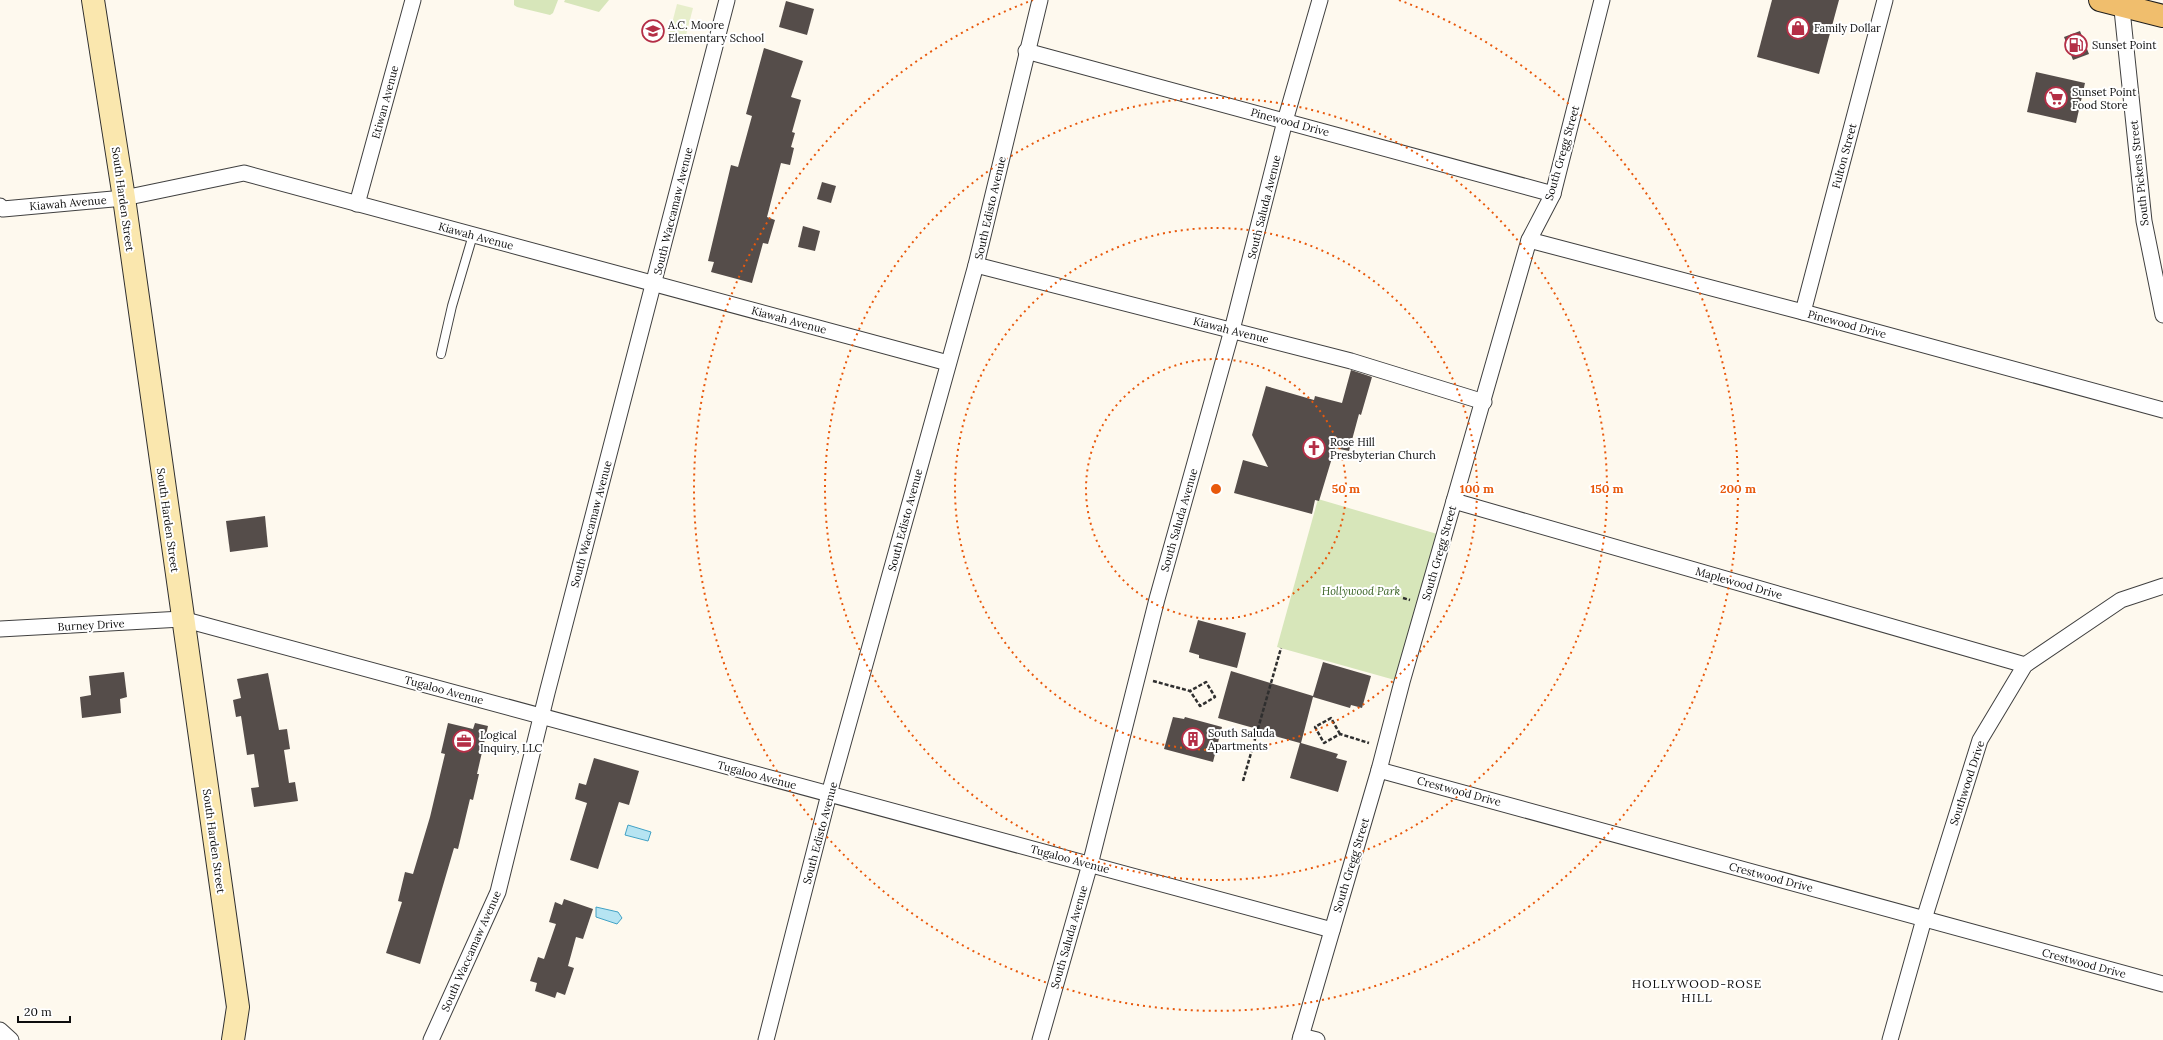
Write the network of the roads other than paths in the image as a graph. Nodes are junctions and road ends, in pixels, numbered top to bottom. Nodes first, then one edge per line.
1 (93, 0) edge
2 (413, 0) edge
3 (727, 0) edge
4 (1040, 0) edge
5 (1319, 0) edge
6 (1602, 0) edge
7 (1885, 0) edge
8 (2100, 0) edge
9 (2121, 3) edge
10 (2163, 16) edge
11 (1026, 51) junction
12 (1285, 121) junction
13 (1553, 194) junction
14 (124, 198) junction
15 (357, 204) junction
16 (0, 206) edge
17 (473, 235) junction
18 (1530, 240) junction
19 (976, 264) junction
20 (654, 284) junction
21 (1803, 312) junction
22 (2163, 315) edge
23 (1232, 330) junction
24 (441, 354) dead end
25 (948, 363) junction
26 (1484, 402) junction
27 (2163, 410) edge
28 (1454, 500) junction
29 (2163, 586) edge
30 (182, 620) junction
31 (0, 630) edge
32 (2025, 665) junction
33 (541, 716) junction
34 (1380, 770) junction
35 (829, 794) junction
36 (1090, 865) junction
37 (1924, 919) junction
38 (1332, 930) junction
39 (2163, 984) edge
40 (0, 1030) edge
41 (1300, 1038) edge
42 (11, 1040) edge
43 (233, 1040) edge
44 (431, 1040) edge
45 (766, 1040) edge
46 (1040, 1040) edge
47 (1317, 1040) edge
48 (1890, 1040) edge

1 - 14 main road, South Harden Street
2 - 15 street, Etiwan Avenue
3 - 20 street, South Waccamaw Avenue
4 - 11 street, South Edisto Avenue
5 - 12 street, South Saluda Avenue
6 - 13 street, South Gregg Street
7 - 21 street, Fulton Street
8 - 9 main road
9 - 10 main road
9 - 22 street, South Pickens Street
11 - 12 street, Pinewood Drive
11 - 19 street, South Edisto Avenue
12 - 13 street, Pinewood Drive
12 - 23 street, South Saluda Avenue
13 - 18 street, South Gregg Street
14 - 15 street, Kiawah Avenue
14 - 16 street, Kiawah Avenue
14 - 30 main road, South Harden Street
15 - 17 street, Kiawah Avenue
17 - 20 street, Kiawah Avenue
17 - 24 lane
18 - 21 street, Pinewood Drive
18 - 26 street, South Gregg Street
19 - 23 street, Kiawah Avenue
19 - 25 street, South Edisto Avenue
20 - 25 street, Kiawah Avenue
20 - 33 street, South Waccamaw Avenue
21 - 27 street, Pinewood Drive
23 - 26 street, Kiawah Avenue
23 - 36 street, South Saluda Avenue
25 - 35 street, South Edisto Avenue
26 - 28 street, South Gregg Street
28 - 32 street, Maplewood Drive
28 - 34 street, South Gregg Street
29 - 32 street, Southwood Drive
30 - 31 street, Burney Drive
30 - 33 street, Tugaloo Avenue
30 - 43 main road, South Harden Street
32 - 37 street, Southwood Drive
33 - 35 street, Tugaloo Avenue
33 - 44 street, South Waccamaw Avenue
34 - 37 street, Crestwood Drive
34 - 38 street, South Gregg Street
35 - 36 street, Tugaloo Avenue
35 - 45 street, South Edisto Avenue
36 - 38 street, Tugaloo Avenue
36 - 46 street, South Saluda Avenue
37 - 39 street, Crestwood Drive
37 - 48 street, Southwood Drive
38 - 41 street, South Gregg Street
40 - 42 street
41 - 47 street

